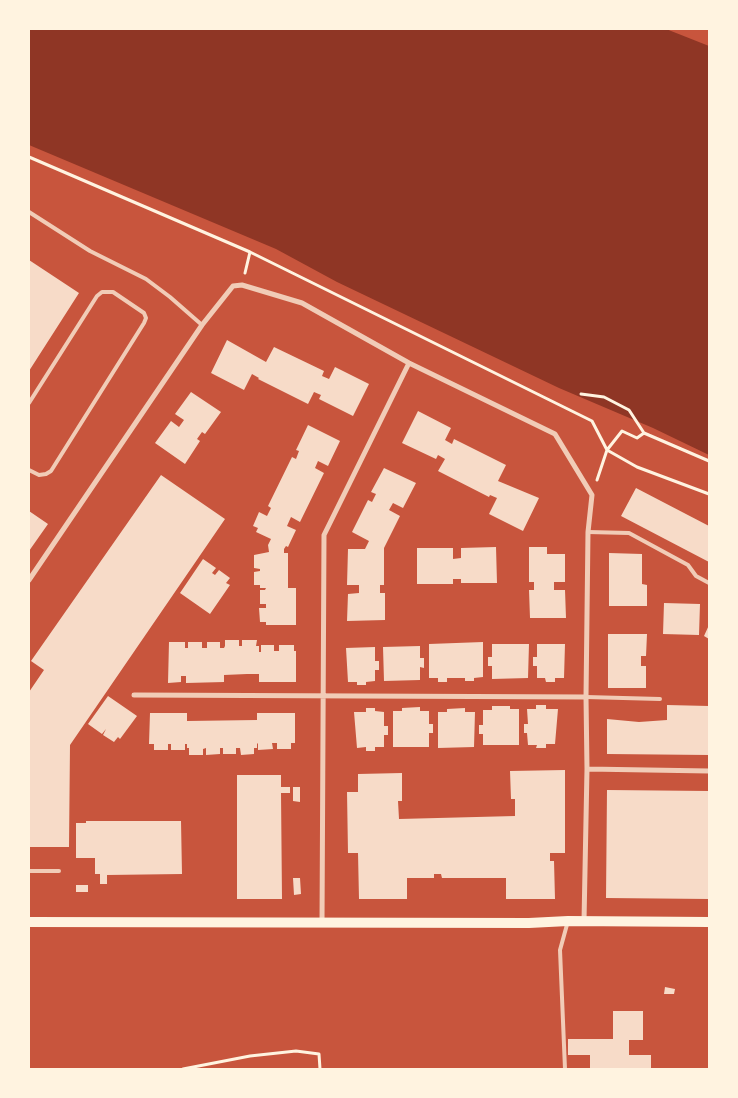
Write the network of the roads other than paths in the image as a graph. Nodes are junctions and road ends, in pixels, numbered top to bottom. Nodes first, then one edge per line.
1 (29, 212) edge
2 (202, 325) junction
3 (409, 363) junction
4 (29, 403) edge
5 (29, 470) edge
6 (588, 532) junction
7 (29, 580) edge
8 (709, 583) edge
9 (134, 695) dead end
10 (324, 697) junction
11 (586, 697) junction
12 (660, 700) dead end
13 (587, 769) junction
14 (709, 771) edge
15 (29, 871) edge
16 (59, 871) dead end
17 (568, 921) junction
18 (584, 921) junction
19 (29, 922) edge
20 (322, 922) junction
21 (709, 922) edge
22 (565, 1069) edge

1 - 2 lane
2 - 3 street
2 - 7 street
3 - 6 street
3 - 10 street
4 - 5 lane
6 - 8 lane
6 - 11 street
9 - 10 street
10 - 11 street
10 - 20 street
11 - 12 lane
11 - 13 street
13 - 14 street
13 - 18 street
15 - 16 lane
17 - 18 main road
17 - 20 main road
17 - 22 lane
18 - 21 main road
19 - 20 main road

